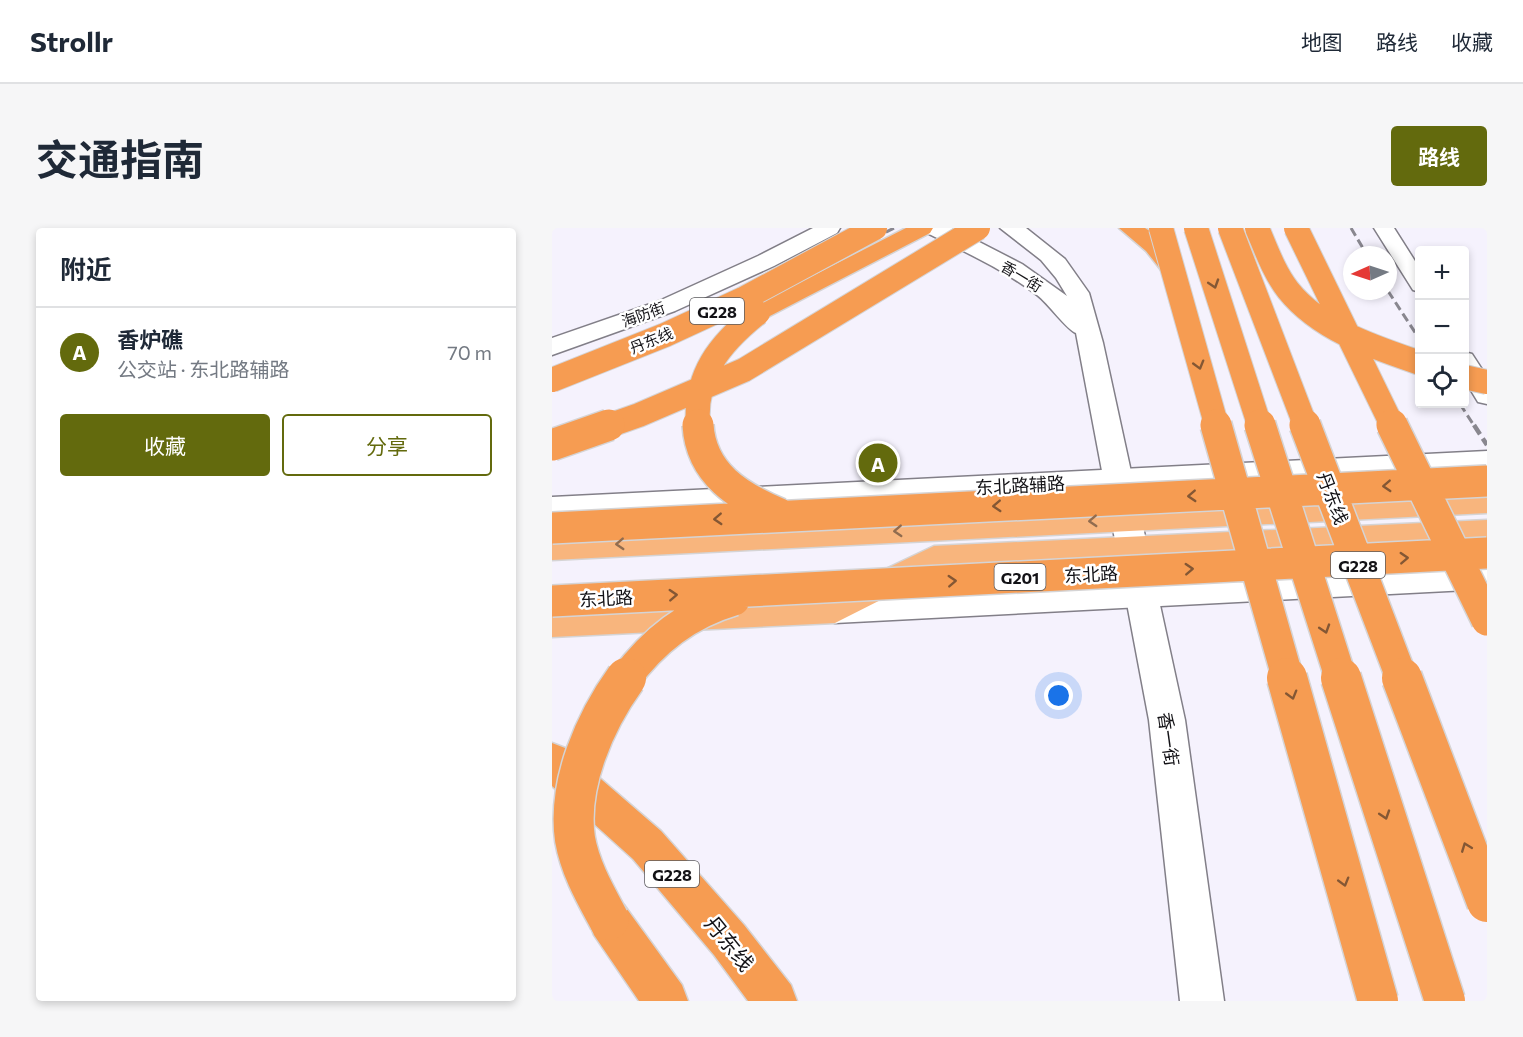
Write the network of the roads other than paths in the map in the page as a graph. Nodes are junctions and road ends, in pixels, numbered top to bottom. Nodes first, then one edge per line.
1 (829, 228) edge
2 (875, 228) edge
3 (922, 228) edge
4 (935, 228) edge
5 (978, 228) edge
6 (1011, 228) edge
7 (1130, 228) edge
8 (1161, 228) edge
9 (1196, 228) edge
10 (1237, 228) edge
11 (1296, 228) edge
12 (1384, 228) edge
13 (1173, 270) junction
14 (1415, 279) edge
15 (1091, 343) junction
16 (552, 347) edge
17 (1415, 361) edge
18 (1469, 367) edge
19 (1469, 378) edge
20 (552, 380) edge
21 (1487, 382) edge
22 (1487, 396) edge
23 (552, 445) edge
24 (1487, 461) edge
25 (1120, 480) junction
26 (1487, 481) edge
27 (1487, 502) edge
28 (552, 508) edge
29 (785, 516) junction
30 (1128, 519) junction
31 (552, 528) edge
32 (1487, 532) edge
33 (552, 548) edge
34 (1134, 549) junction
35 (1487, 554) edge
36 (1487, 576) edge
37 (771, 590) junction
38 (1143, 593) junction
39 (552, 601) edge
40 (835, 609) junction
41 (1487, 620) edge
42 (552, 623) edge
43 (552, 761) edge
44 (1487, 902) edge
45 (666, 1001) edge
46 (776, 1001) edge
47 (1202, 1001) edge
48 (1377, 1001) edge
49 (1445, 1001) edge

1 - 16 street, 海防街
2 - 20 highway, 丹东线 / G228, bridge
3 - 29 highway, bridge
4 - 15 street, 香一街
5 - 23 highway, bridge
6 - 15 street, 香一街
7 - 13 highway
8 - 13 highway, bridge
9 -> 49 highway, bridge
10 - 17 highway, bridge
44 -> 10 highway, 丹东线 / G228, bridge
11 - 41 highway, bridge
12 - 14 street
13 -> 48 highway, bridge
15 - 25 street, 香一街
18 - 22 street
19 - 21 highway, bridge
24 - 25 street, 东北路辅路
25 - 28 street, 东北路辅路
25 - 30 street, 香一街
26 -> 29 highway, bridge
27 - 30 main road
29 -> 31 highway, bridge
30 -> 33 main road
30 - 34 street, 香一街
32 - 34 main road
34 - 38 street, 香一街
34 - 40 main road
37 -> 35 highway, 东北路 / G201, bridge
36 - 38 street
39 -> 37 highway, 东北路 / G201, bridge
37 - 45 highway, bridge
38 - 40 street
38 - 47 street, 香一街
40 - 42 main road, 东北路
43 - 46 highway, 丹东线 / G228

